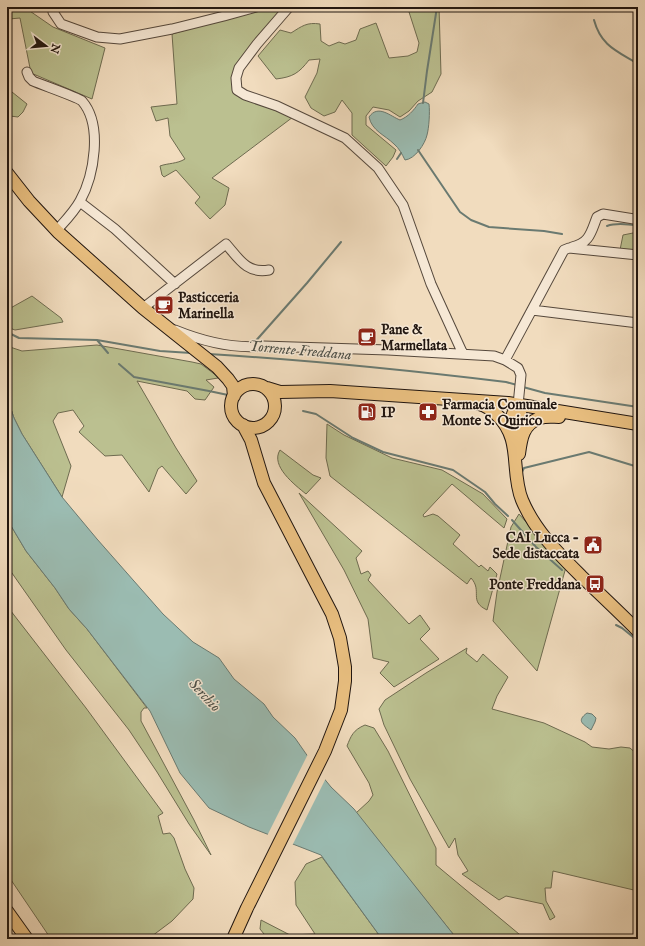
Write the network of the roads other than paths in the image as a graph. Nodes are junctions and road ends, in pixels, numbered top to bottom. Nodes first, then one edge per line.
1 (52, 7) edge
2 (256, 7) edge
3 (289, 7) edge
4 (27, 72) dead end
5 (7, 172) edge
6 (80, 202) junction
7 (638, 218) edge
8 (57, 230) junction
9 (569, 248) junction
10 (638, 256) edge
11 (269, 270) dead end
12 (175, 284) junction
13 (143, 308) junction
14 (532, 310) junction
15 (638, 323) edge
16 (193, 345) junction
17 (462, 354) junction
18 (505, 360) junction
19 (217, 367) junction
20 (252, 384) junction
21 (267, 388) junction
22 (304, 392) junction
23 (234, 396) junction
24 (464, 400) junction
25 (518, 401) junction
26 (275, 410) junction
27 (594, 417) junction
28 (638, 424) edge
29 (242, 425) junction
30 (264, 425) junction
31 (517, 437) junction
32 (257, 458) junction
33 (624, 617) junction
34 (638, 624) edge
35 (638, 631) edge
36 (7, 911) edge
37 (26, 939) edge
38 (233, 939) edge

1 - 2 street
3 - 17 street
4 - 6 street
5 - 8 main road
6 - 8 street
6 - 12 street
7 - 9 street
8 - 13 main road
9 - 10 street
9 - 14 street
11 - 12 street
12 - 13 street
13 - 16 main road
14 - 15 street
14 - 18 street
16 - 17 street
16 - 19 main road
17 - 18 street
18 - 25 street
19 - 20 main road
19 - 23 main road
20 - 21 main road
20 - 23 main road
21 - 22 main road
21 - 26 main road
22 - 24 main road
22 - 26 main road
23 - 29 main road
24 - 25 main road
24 - 31 main road
25 - 27 main road
25 - 31 main road
26 - 30 main road
27 - 28 main road
27 - 31 main road
29 - 30 main road
29 - 32 main road
30 - 32 main road
31 - 33 main road
32 - 38 main road
33 - 34 street
33 - 35 main road
36 - 37 main road

